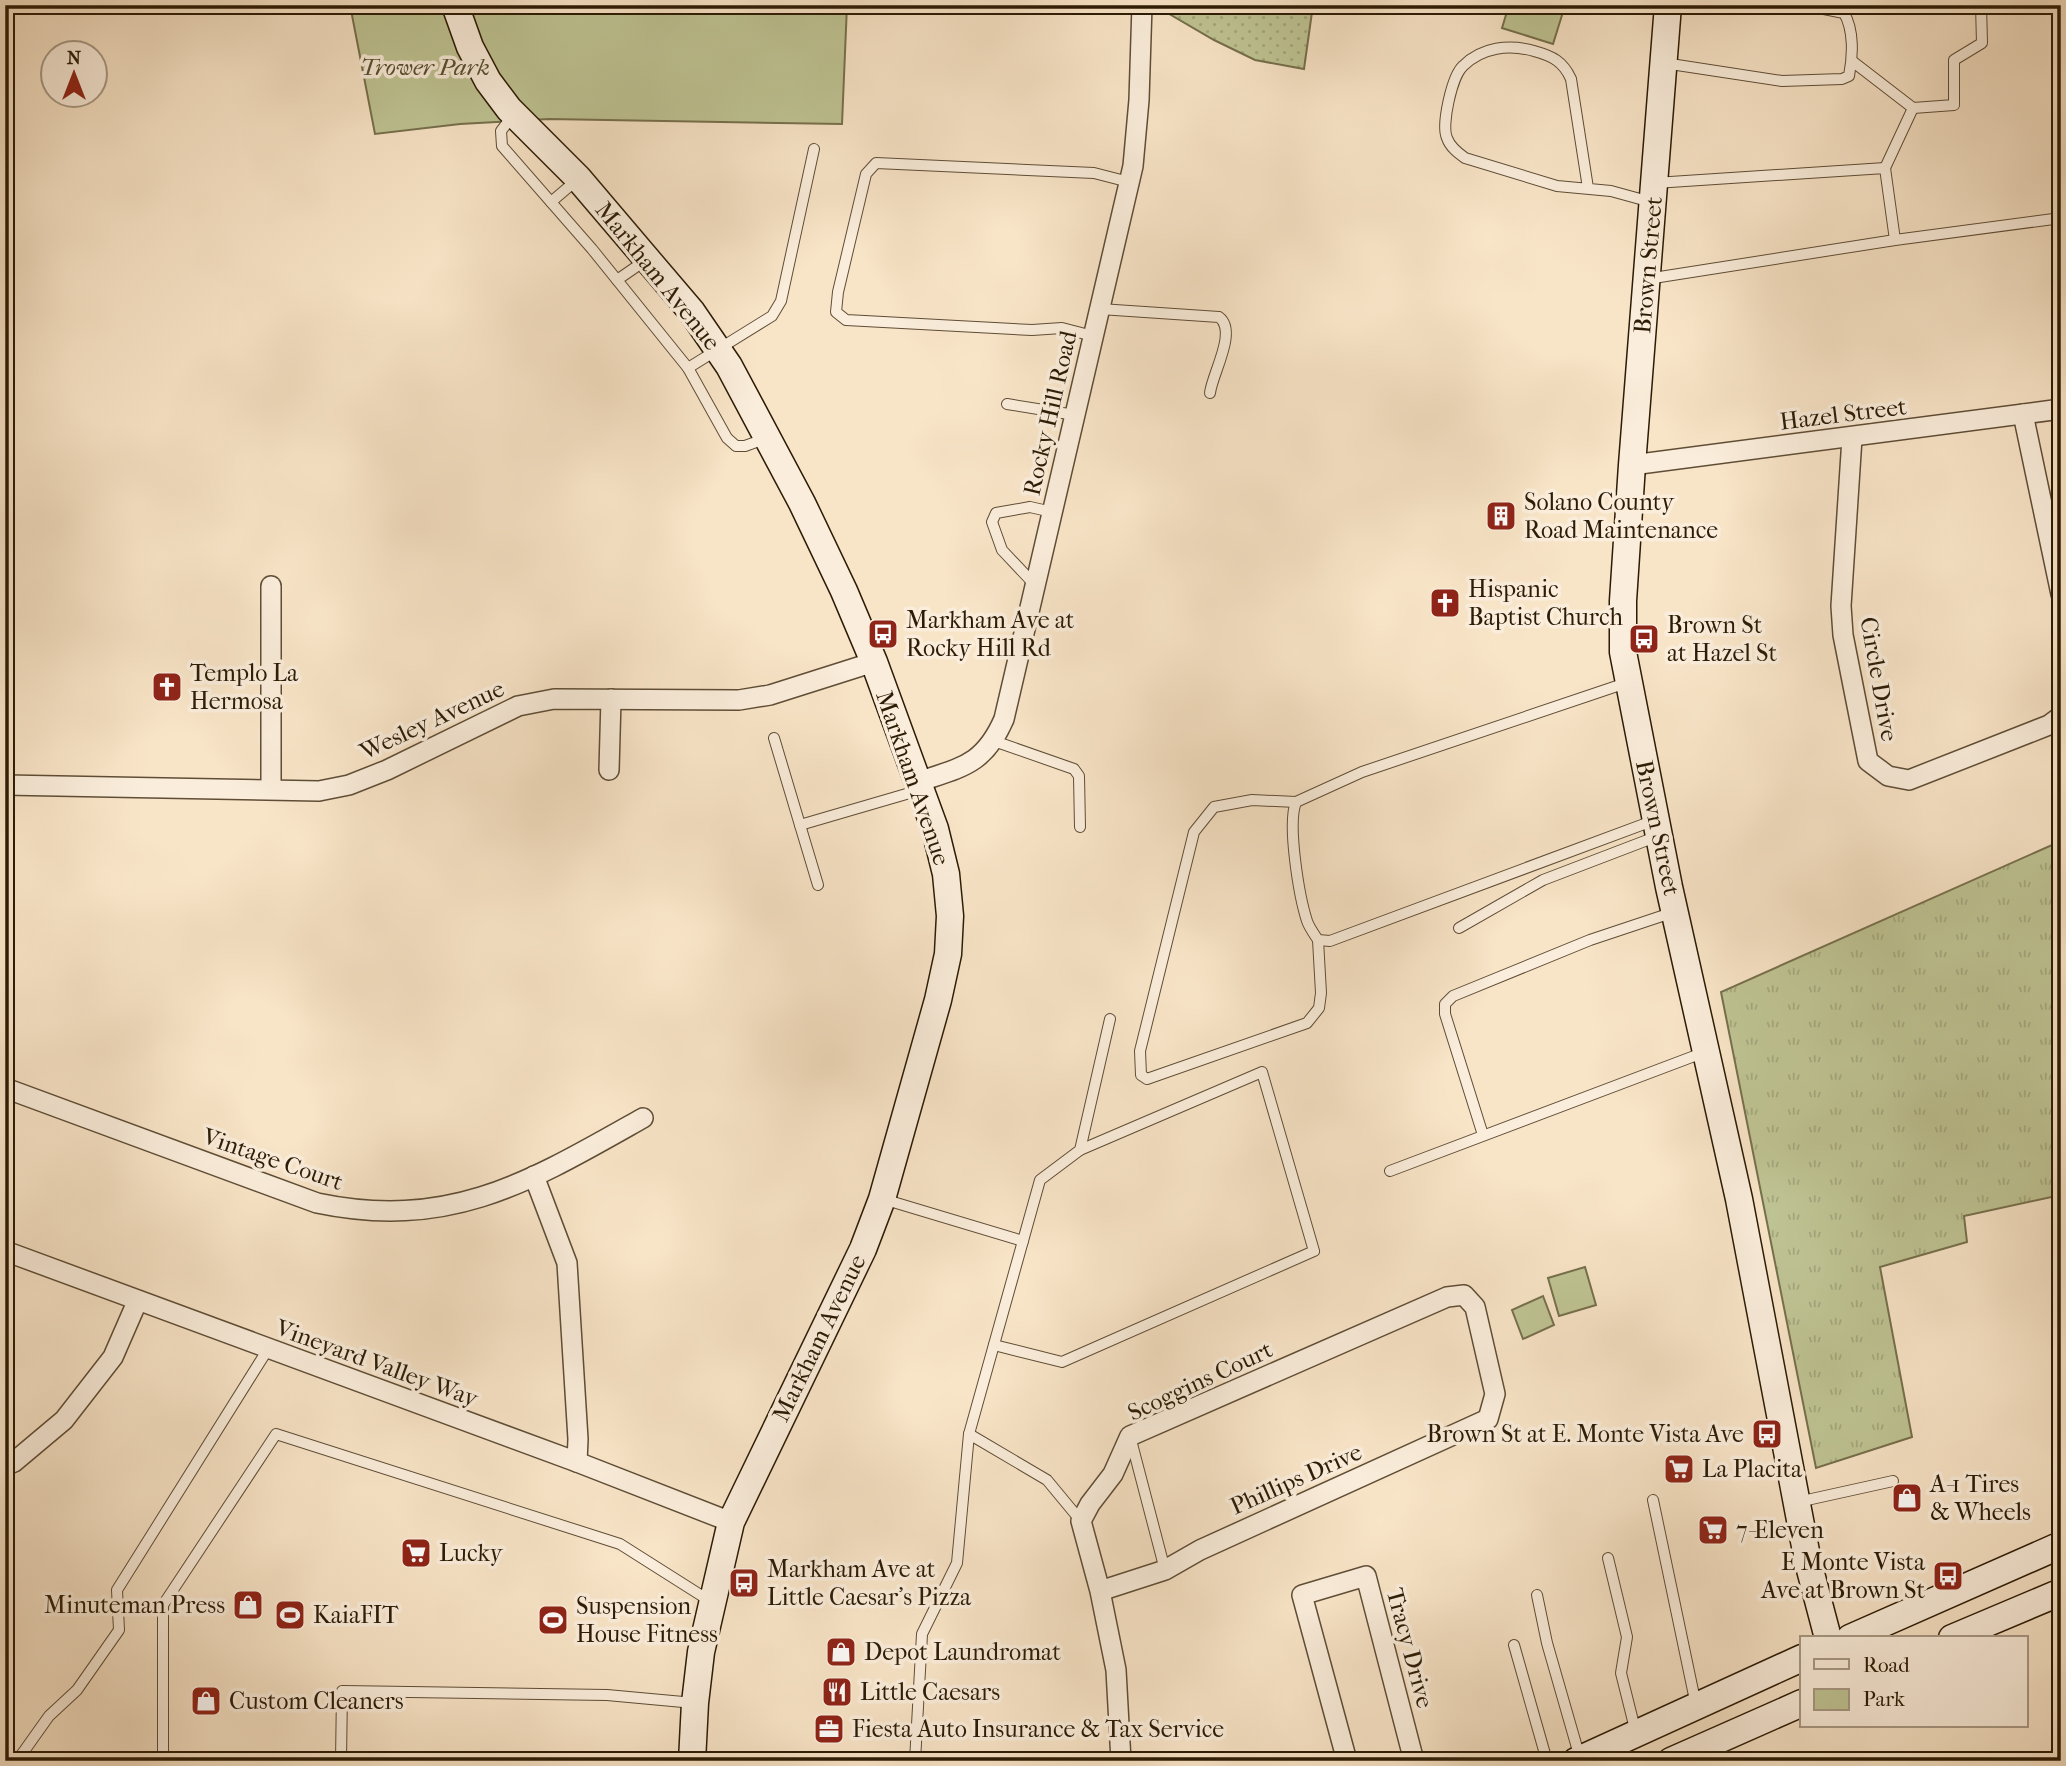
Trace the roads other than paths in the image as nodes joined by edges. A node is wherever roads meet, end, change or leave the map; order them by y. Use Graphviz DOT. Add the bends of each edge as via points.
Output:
graph roads {
  1 [pos="454,5"];
  2 [pos="1142,5"];
  3 [pos="1668,5"];
  4 [pos="1804,5"];
  5 [pos="1981,5"];
  6 [pos="1852,61"];
  7 [pos="1664,63"];
  8 [pos="1913,108"];
  9 [pos="514,114"];
  10 [pos="814,149"];
  11 [pos="1885,168"];
  12 [pos="578,178"];
  13 [pos="1129,182"];
  14 [pos="1588,188"];
  15 [pos="1654,193"];
  16 [pos="551,202"];
  17 [pos="2061,218"];
  18 [pos="1895,240"];
  19 [pos="647,259"];
  20 [pos="1647,279"];
  21 [pos="618,281"];
  22 [pos="1100,309"];
  23 [pos="1093,336"];
  24 [pos="718,350"];
  25 [pos="688,368"];
  26 [pos="1210,393"];
  27 [pos="1007,404"];
  28 [pos="2061,408"];
  29 [pos="2023,414"];
  30 [pos="1075,415"];
  31 [pos="767,438"];
  32 [pos="1852,438"];
  33 [pos="1632,466"];
  34 [pos="1052,512"];
  35 [pos="271,586"];
  36 [pos="1035,586"];
  37 [pos="2061,594"];
  38 [pos="874,662"];
  39 [pos="1629,682"];
  40 [pos="611,699"];
  41 [pos="2061,716"];
  42 [pos="774,738"];
  43 [pos="994,741"];
  44 [pos="609,771"];
  45 [pos="5,785"];
  46 [pos="919,786"];
  47 [pos="271,789"];
  48 [pos="1296,802"];
  49 [pos="800,825"];
  50 [pos="1080,827"];
  51 [pos="1657,827"];
  52 [pos="818,886"];
  53 [pos="1675,912"];
  54 [pos="1458,928"];
  55 [pos="1318,940"];
  56 [pos="1110,1018"];
  57 [pos="1706,1052"];
  58 [pos="5,1088"];
  59 [pos="643,1118"];
  60 [pos="1483,1135"];
  61 [pos="1080,1150"];
  62 [pos="1390,1171"];
  63 [pos="534,1176"];
  64 [pos="882,1199"];
  65 [pos="1023,1241"];
  66 [pos="5,1251"];
  67 [pos="137,1301"];
  68 [pos="994,1346"];
  69 [pos="268,1349"];
  70 [pos="1495,1394"];
  71 [pos="970,1434"];
  72 [pos="1130,1436"];
  73 [pos="577,1462"];
  74 [pos="5,1466"];
  75 [pos="1893,1481"];
  76 [pos="1653,1500"];
  77 [pos="1796,1502"];
  78 [pos="1081,1521"];
  79 [pos="731,1522"];
  80 [pos="2061,1545"];
  81 [pos="1608,1558"];
  82 [pos="1165,1570"];
  83 [pos="1100,1591"];
  84 [pos="2061,1592"];
  85 [pos="1537,1595"];
  86 [pos="712,1602"];
  87 [pos="1827,1636"];
  88 [pos="1855,1636"];
  89 [pos="1957,1636"];
  90 [pos="1514,1645"];
  91 [pos="1800,1659"];
  92 [pos="695,1703"];
  93 [pos="1800,1704"];
  94 [pos="1696,1706"];
  95 [pos="1636,1734"];
  96 [pos="1578,1760"];
  97 [pos="17,1761"];
  98 [pos="163,1761"];
  99 [pos="341,1761"];
  100 [pos="692,1761"];
  101 [pos="915,1761"];
  102 [pos="1121,1761"];
  103 [pos="1347,1761"];
  104 [pos="1414,1761"];
  105 [pos="1548,1761"];
  106 [pos="1671,1761"];
  1 -- 9 [label="street, Markham Avenue" via="488,81"];
  2 -- 13 [label="street, Rocky Hill Road" via="1139,100"];
  3 -- 7 [label="street, Brown Street"];
  4 -- 6 [label="lane" via="1844,13"];
  5 -- 8 [label="lane" via="1982,43 1954,61 1954,105"];
  6 -- 7 [label="lane" via="1849,76 1842,79 1782,81"];
  6 -- 8 [label="lane"];
  7 -- 15 [label="street, Brown Street"];
  8 -- 11 [label="lane"];
  9 -- 12 [label="street, Markham Avenue"];
  9 -- 16 [label="lane" via="501,131 502,146"];
  10 -- 24 [label="lane" via="781,300 772,316"];
  11 -- 15 [label="lane"];
  11 -- 18 [label="lane"];
  12 -- 16 [label="lane"];
  12 -- 19 [label="street, Markham Avenue"];
  13 -- 22 [label="street, Rocky Hill Road"];
  13 -- 23 [label="lane" via="1094,173 876,163 866,174 838,292 836,312 846,320 1062,328"];
  14 -- 14 [label="lane" via="1571,79 1565,67 1552,57 1508,46 1473,57 1460,68 1444,128 1455,150 1465,158 1557,186"];
  14 -- 15 [label="lane"];
  15 -- 20 [label="street, Brown Street"];
  16 -- 21 [label="lane"];
  17 -- 18 [label="lane"];
  18 -- 20 [label="lane"];
  19 -- 21 [label="lane"];
  19 -- 24 [label="street, Markham Avenue"];
  20 -- 33 [label="street, Brown Street"];
  21 -- 25 [label="lane"];
  22 -- 23 [label="street, Rocky Hill Road"];
  22 -- 26 [label="lane" via="1219,317 1226,328"];
  23 -- 30 [label="street, Rocky Hill Road"];
  24 -- 25 [label="lane"];
  24 -- 31 [label="street, Markham Avenue"];
  25 -- 31 [label="lane" via="736,446"];
  27 -- 30 [label="lane"];
  28 -- 29 [label="street, Hazel Street"];
  29 -- 32 [label="street, Hazel Street"];
  29 -- 37 [label="street"];
  30 -- 34 [label="street, Rocky Hill Road"];
  31 -- 38 [label="street, Markham Avenue" via="844,591"];
  32 -- 33 [label="street, Hazel Street"];
  32 -- 41 [label="street, Circle Drive" via="1841,606 1868,761 1888,776 1909,780 2049,725"];
  33 -- 39 [label="street, Brown Street" via="1623,601 1623,652"];
  34 -- 36 [label="street, Rocky Hill Road"];
  34 -- 36 [label="lane" via="1030,507 996,513 992,522 1002,550"];
  35 -- 47 [label="street"];
  36 -- 43 [label="street, Rocky Hill Road" via="1004,719"];
  38 -- 40 [label="street, Wesley Avenue" via="790,690 738,700"];
  38 -- 46 [label="street, Markham Avenue"];
  39 -- 48 [label="lane" via="1362,772"];
  39 -- 51 [label="street, Brown Street"];
  40 -- 44 [label="street"];
  40 -- 47 [label="street, Wesley Avenue" via="554,699 518,706 349,785"];
  42 -- 49 [label="lane"];
  43 -- 46 [label="street, Rocky Hill Road" via="978,758"];
  43 -- 50 [label="lane" via="1074,769 1079,776"];
  45 -- 47 [label="street, Wesley Avenue"];
  46 -- 49 [label="lane"];
  46 -- 64 [label="street, Markham Avenue" via="946,874 948,954"];
  48 -- 55 [label="lane" via="1292,811 1296,864 1307,922"];
  48 -- 55 [label="lane" via="1252,800 1214,807 1194,832 1140,1051 1141,1075 1147,1079 1307,1023 1319,1008 1321,993"];
  49 -- 52 [label="lane"];
  51 -- 53 [label="street, Brown Street"];
  51 -- 54 [label="lane" via="1543,880"];
  51 -- 55 [label="lane" via="1330,940"];
  53 -- 57 [label="street, Brown Street"];
  53 -- 60 [label="lane" via="1590,940 1452,996 1445,1014"];
  56 -- 61 [label="lane"];
  57 -- 60 [label="lane"];
  57 -- 77 [label="street, Brown Street" via="1739,1199"];
  58 -- 63 [label="street, Vintage Court" via="286,1193 349,1210 440,1209 489,1196"];
  59 -- 63 [label="street, Vintage Court"];
  60 -- 62 [label="lane"];
  61 -- 65 [label="lane" via="1040,1180"];
  61 -- 68 [label="lane" via="1262,1072 1314,1251 1062,1362"];
  63 -- 73 [label="street" via="567,1263"];
  64 -- 65 [label="lane"];
  64 -- 79 [label="street, Markham Avenue" via="863,1249"];
  65 -- 68 [label="lane"];
  66 -- 67 [label="street, Vineyard Valley Way"];
  67 -- 69 [label="street, Vineyard Valley Way"];
  67 -- 74 [label="street" via="113,1357 65,1420"];
  68 -- 71 [label="lane"];
  69 -- 73 [label="street, Vineyard Valley Way"];
  69 -- 97 [label="lane" via="117,1590 119,1630 77,1690 49,1716"];
  70 -- 72 [label="street, Scoggins Court" via="1475,1307 1464,1295 1447,1297"];
  70 -- 82 [label="street, Phillips Drive" via="1488,1419"];
  71 -- 78 [label="lane" via="1047,1480"];
  71 -- 101 [label="lane" via="957,1563 922,1634"];
  72 -- 78 [label="street, Scoggins Court" via="1113,1474"];
  72 -- 82 [label="lane"];
  73 -- 79 [label="street, Vineyard Valley Way"];
  75 -- 77 [label="lane"];
  76 -- 94 [label="lane"];
  77 -- 87 [label="street, Brown Street"];
  78 -- 83 [label="street"];
  79 -- 86 [label="street, Markham Avenue"];
  80 -- 88 [label="street"];
  81 -- 95 [label="lane" via="1627,1637 1621,1673"];
  82 -- 83 [label="street, Phillips Drive"];
  83 -- 102 [label="street" via="1116,1670"];
  84 -- 89 [label="street"];
  85 -- 96 [label="lane"];
  86 -- 92 [label="street, Markham Avenue"];
  86 -- 98 [label="lane" via="620,1545 276,1434 163,1605"];
  90 -- 105 [label="lane"];
  91 -- 94 [label="street"];
  92 -- 99 [label="lane" via="607,1695 342,1691"];
  92 -- 100 [label="street, Markham Avenue"];
  93 -- 106 [label="street"];
  94 -- 95 [label="street"];
  95 -- 96 [label="street"];
  103 -- 104 [label="street, Tracy Drive" via="1302,1595 1366,1576"];
}
